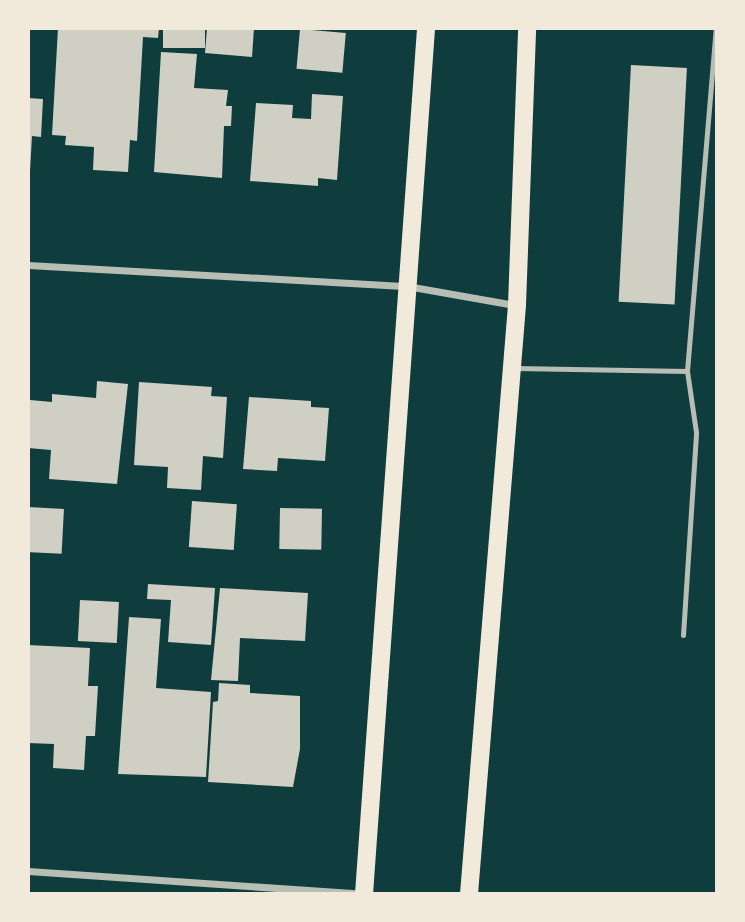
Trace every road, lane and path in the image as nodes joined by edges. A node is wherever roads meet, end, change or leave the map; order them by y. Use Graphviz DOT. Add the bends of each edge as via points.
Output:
graph roads {
  1 [pos="426,28"];
  2 [pos="527,28"];
  3 [pos="716,28"];
  4 [pos="28,265"];
  5 [pos="407,286"];
  6 [pos="517,305"];
  7 [pos="512,368"];
  8 [pos="687,371"];
  9 [pos="683,635"];
  10 [pos="28,871"];
  11 [pos="365,894"];
  12 [pos="469,894"];
  1 -- 5 [label="main road"];
  2 -- 6 [label="main road"];
  3 -- 8 [label="lane"];
  4 -- 5 [label="street"];
  5 -- 6 [label="street"];
  5 -- 11 [label="main road"];
  6 -- 7 [label="main road"];
  7 -- 8 [label="lane"];
  7 -- 12 [label="main road"];
  8 -- 9 [label="lane" via="696,432"];
  10 -- 11 [label="street"];
}
